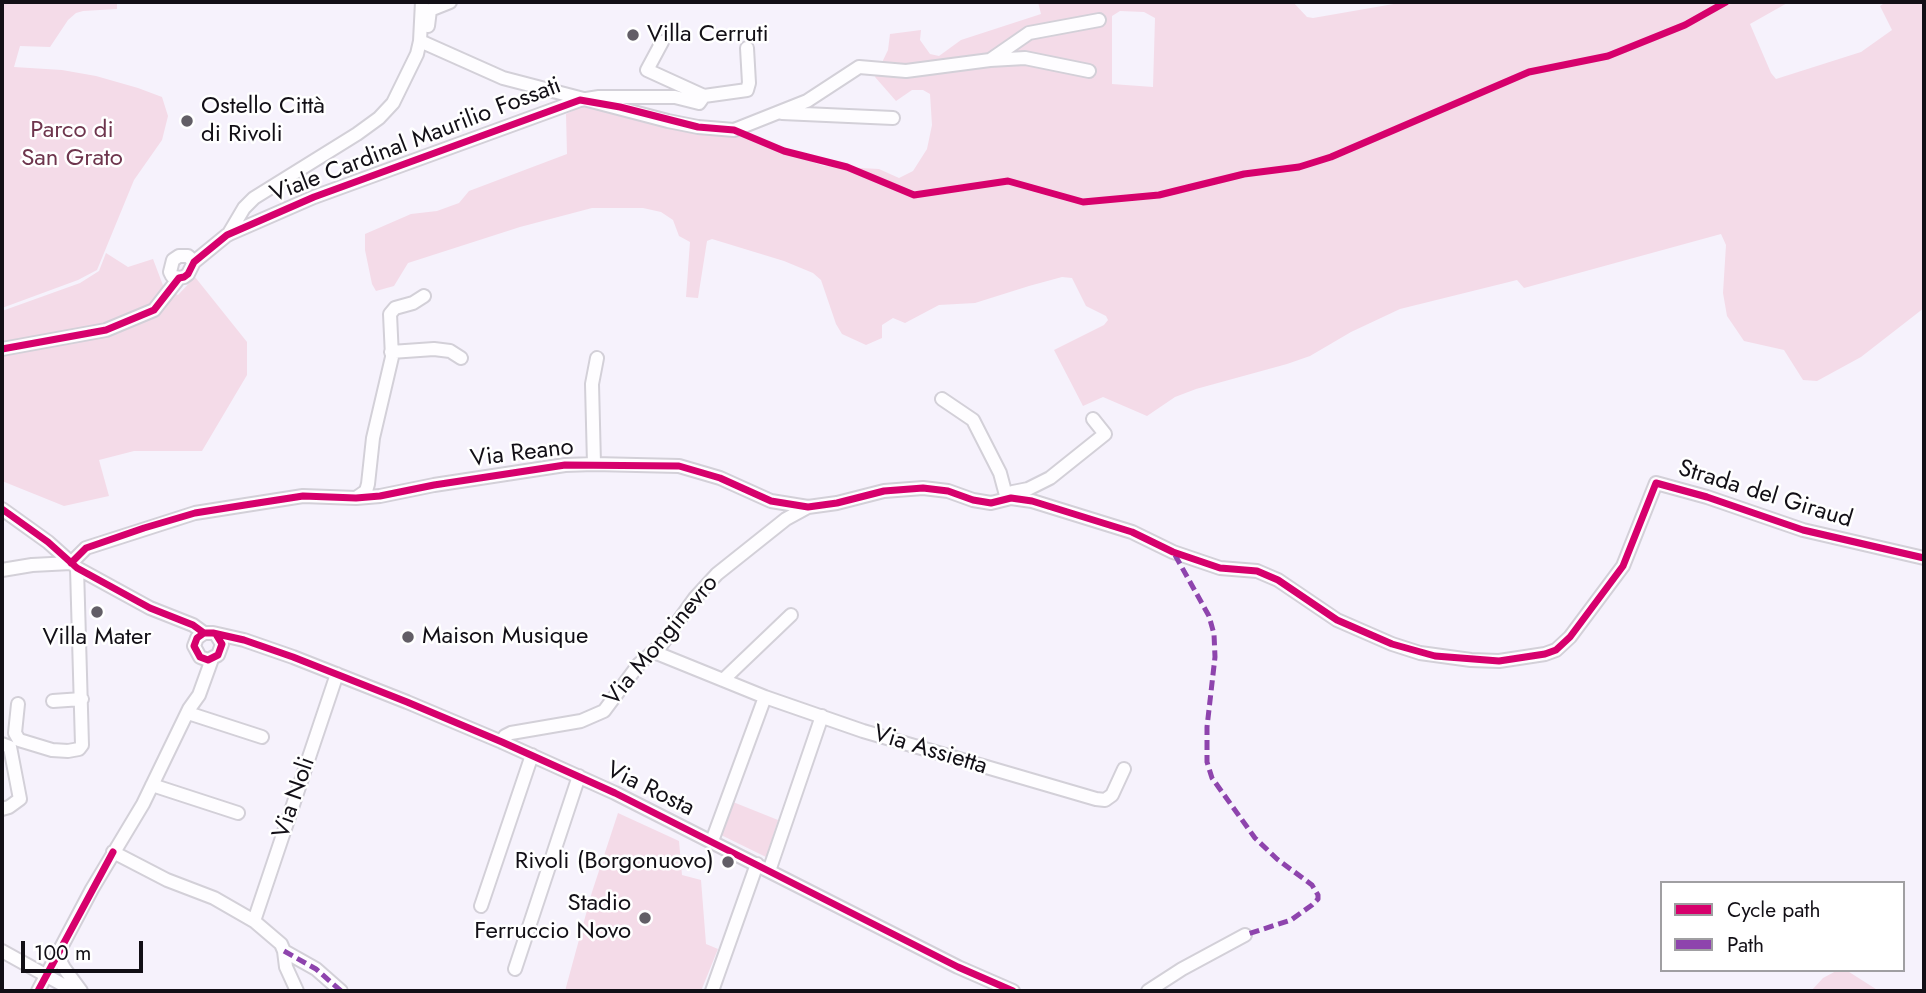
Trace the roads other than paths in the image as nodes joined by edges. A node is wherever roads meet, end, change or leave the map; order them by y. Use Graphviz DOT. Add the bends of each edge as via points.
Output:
graph roads {
  1 [pos="422,2"];
  2 [pos="450,2"];
  3 [pos="1099,20"];
  4 [pos="420,41"];
  5 [pos="662,42"];
  6 [pos="747,48"];
  7 [pos="990,60"];
  8 [pos="1089,71"];
  9 [pos="704,96"];
  10 [pos="580,100"];
  11 [pos="777,113"];
  12 [pos="893,118"];
  13 [pos="254,198"];
  14 [pos="266,218"];
  15 [pos="228,235"];
  16 [pos="194,262"];
  17 [pos="179,278"];
  18 [pos="424,296"];
  19 [pos="2,349"];
  20 [pos="391,352"];
  21 [pos="461,358"];
  22 [pos="597,358"];
  23 [pos="942,399"];
  24 [pos="1093,419"];
  25 [pos="594,464"];
  26 [pos="356,498"];
  27 [pos="1009,499"];
  28 [pos="808,507"];
  29 [pos="2,509"];
  30 [pos="1924,558"];
  31 [pos="76,561"];
  32 [pos="2,570"];
  33 [pos="791,615"];
  34 [pos="204,633"];
  35 [pos="219,642"];
  36 [pos="653,652"];
  37 [pos="197,654"];
  38 [pos="212,659"];
  39 [pos="337,674"];
  40 [pos="723,680"];
  41 [pos="765,696"];
  42 [pos="82,699"];
  43 [pos="53,701"];
  44 [pos="18,704"];
  45 [pos="189,711"];
  46 [pos="822,716"];
  47 [pos="262,737"];
  48 [pos="502,742"];
  49 [pos="6,745"];
  50 [pos="532,755"];
  51 [pos="1124,769"];
  52 [pos="579,776"];
  53 [pos="152,785"];
  54 [pos="2,809"];
  55 [pos="238,813"];
  56 [pos="712,841"];
  57 [pos="113,852"];
  58 [pos="757,864"];
  59 [pos="769,871"];
  60 [pos="481,906"];
  61 [pos="254,921"];
  62 [pos="1245,935"];
  63 [pos="2,951"];
  64 [pos="284,951"];
  65 [pos="57,955"];
  66 [pos="515,969"];
  67 [pos="46,977"];
  68 [pos="38,991"];
  69 [pos="74,991"];
  70 [pos="81,991"];
  71 [pos="297,991"];
  72 [pos="341,991"];
  73 [pos="712,991"];
  74 [pos="1013,991"];
  75 [pos="1148,991"];
  1 -- 4 [label="street"];
  2 -- 4 [label="street" via="430,10 427,33"];
  3 -- 7 [label="street" via="1029,33"];
  4 -- 10 [label="street" via="503,78"];
  4 -- 13 [label="street" via="393,103 379,118"];
  5 -- 9 [label="street" via="647,70"];
  6 -- 9 [label="street" via="747,90"];
  7 -- 8 [label="street" via="1025,58"];
  7 -- 11 [label="street" via="906,71 859,67 807,101"];
  9 -- 10 [label="street" via="699,103 675,97"];
  10 -- 11 [label="street" via="698,127 734,130"];
  10 -- 14 [label="street, Viale Cardinal Maurilio Fossati"];
  11 -- 12 [label="street"];
  13 -- 14 [label="street"];
  13 -- 15 [label="street"];
  14 -- 15 [label="street, Viale Cardinal Maurilio Fossati"];
  15 -- 16 [label="street"];
  16 -- 17 [label="street" via="188,274"];
  16 -- 17 [label="street" via="188,256 173,260 170,272"];
  17 -- 19 [label="street" via="154,310 106,330"];
  18 -- 20 [label="street" via="390,314"];
  20 -- 21 [label="street" via="434,349"];
  20 -- 26 [label="street" via="368,484"];
  22 -- 25 [label="street, Via Reano" via="592,384"];
  23 -- 27 [label="street" via="973,420"];
  24 -- 27 [label="street, Via Reano" via="1105,434 1050,478 1013,492"];
  25 -- 26 [label="street, Via Reano"];
  25 -- 28 [label="street, Via Reano" via="678,466 720,478 771,501"];
  26 -- 31 [label="street, Via Reano" via="303,496 195,513 86,548"];
  27 -- 28 [label="street, Via Reano" via="991,503 923,488"];
  27 -- 30 [label="street, Strada del Giraud" via="1032,501 1132,532 1220,568 1257,571 1336,620 1375,638 1420,653 1471,660 1545,654 1570,637 1623,566 1656,483 1803,530"];
  28 -- 36 [label="street, Via Monginevro" via="778,525 717,575"];
  29 -- 31 [label="street"];
  31 -- 32 [label="street, Via Reano"];
  31 -- 34 [label="street" via="89,575"];
  31 -- 42 [label="street"];
  33 -- 40 [label="street"];
  34 -- 35 [label="street"];
  34 -- 37 [label="street" via="195,642"];
  35 -- 38 [label="street" via="218,655"];
  35 -- 39 [label="street, Via Rosta" via="260,646"];
  36 -- 40 [label="street, Via Assietta"];
  36 -- 48 [label="street, Via Monginevro" via="597,716 511,733"];
  37 -- 38 [label="street"];
  37 -- 45 [label="street"];
  38 -- 45 [label="street"];
  39 -- 48 [label="street, Via Rosta"];
  39 -- 61 [label="street, Via Noli"];
  40 -- 41 [label="street, Via Assietta"];
  41 -- 46 [label="street, Via Assietta"];
  41 -- 56 [label="street"];
  42 -- 43 [label="street"];
  42 -- 44 [label="street" via="82,745 68,751 16,737"];
  45 -- 47 [label="street"];
  45 -- 53 [label="street"];
  46 -- 51 [label="street, Via Assietta" via="1096,799 1112,795"];
  46 -- 59 [label="street"];
  48 -- 50 [label="street, Via Rosta"];
  49 -- 54 [label="street" via="20,799"];
  50 -- 52 [label="street, Via Rosta"];
  50 -- 60 [label="street"];
  52 -- 56 [label="street, Via Rosta"];
  52 -- 66 [label="street"];
  53 -- 55 [label="street"];
  53 -- 57 [label="street"];
  56 -- 58 [label="street, Via Rosta"];
  57 -- 61 [label="street"];
  57 -- 65 [label="street"];
  58 -- 59 [label="street, Via Rosta"];
  58 -- 73 [label="street"];
  59 -- 74 [label="street, Via Rosta"];
  61 -- 64 [label="street"];
  62 -- 75 [label="street"];
  63 -- 67 [label="street"];
  64 -- 71 [label="street"];
  64 -- 72 [label="street" via="316,969"];
  65 -- 67 [label="street"];
  65 -- 70 [label="street"];
  67 -- 68 [label="street"];
  67 -- 69 [label="street"];
}
